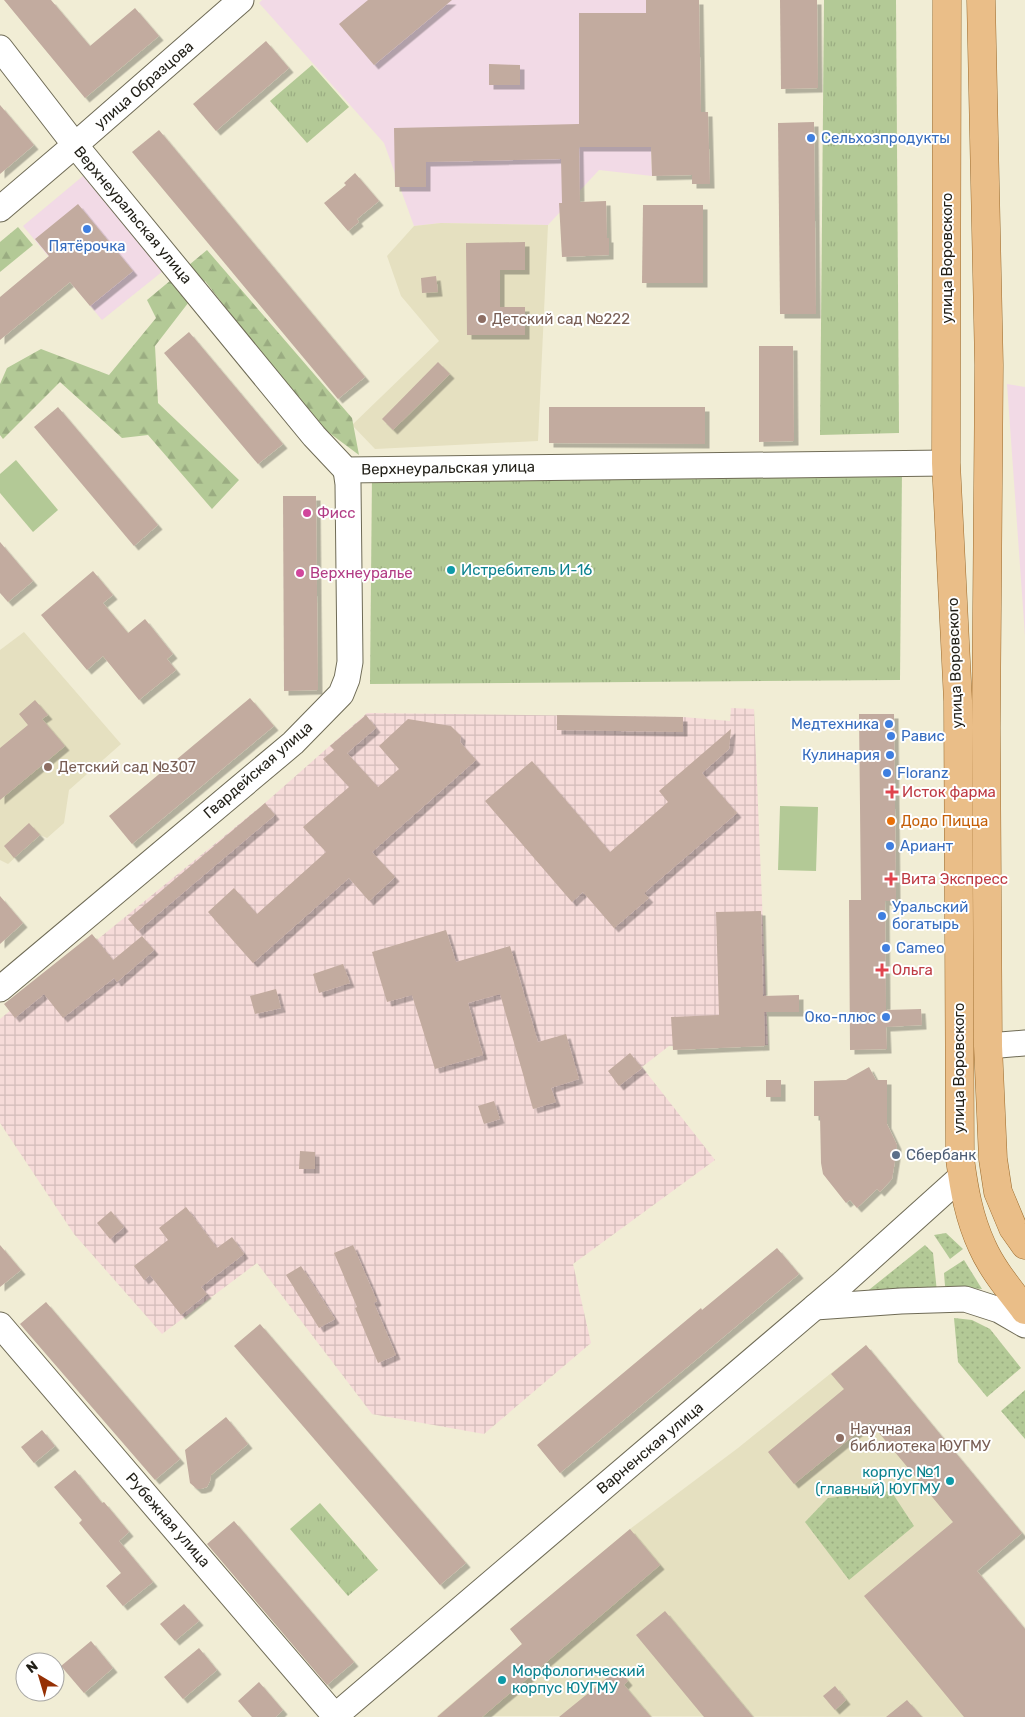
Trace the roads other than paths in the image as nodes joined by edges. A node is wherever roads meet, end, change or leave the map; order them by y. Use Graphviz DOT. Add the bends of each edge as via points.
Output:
graph roads {
  1 [pos="242,0"];
  2 [pos="947,0"];
  3 [pos="982,0"];
  4 [pos="0,48"];
  5 [pos="75,145"];
  6 [pos="0,209"];
  7 [pos="946,463"];
  8 [pos="346,470"];
  9 [pos="0,989"];
  10 [pos="1025,1043"];
  11 [pos="988,1046"];
  12 [pos="962,1176"];
  13 [pos="1025,1245"];
  14 [pos="815,1307"];
  15 [pos="1025,1310"];
  16 [pos="0,1325"];
  17 [pos="1025,1325"];
  18 [pos="335,1716"];
  1 -- 5 [label="street, улица Образцова"];
  2 -- 7 [label="main road, улица Воровского"];
  3 -- 11 [label="main road, улица Воровского" via="989,365"];
  4 -- 5 [label="street, Верхнеуральская улица"];
  5 -- 6 [label="street, улица Образцова"];
  5 -- 8 [label="street, Верхнеуральская улица" via="314,436"];
  7 -- 8 [label="street, Верхнеуральская улица"];
  7 -- 12 [label="main road, улица Воровского" via="958,701 959,1139"];
  8 -- 9 [label="street, Гвардейская улица" via="350,662 341,694 293,743"];
  10 -- 11 [label="street"];
  11 -- 13 [label="main road, улица Воровского" via="993,1159 998,1192 1013,1228"];
  12 -- 14 [label="street, Варненская улица"];
  12 -- 15 [label="main road, улица Воровского" via="968,1211 982,1247"];
  14 -- 17 [label="street" via="965,1299 999,1310"];
  14 -- 18 [label="street, Варненская улица"];
  16 -- 18 [label="street, Рубежная улица"];
}
